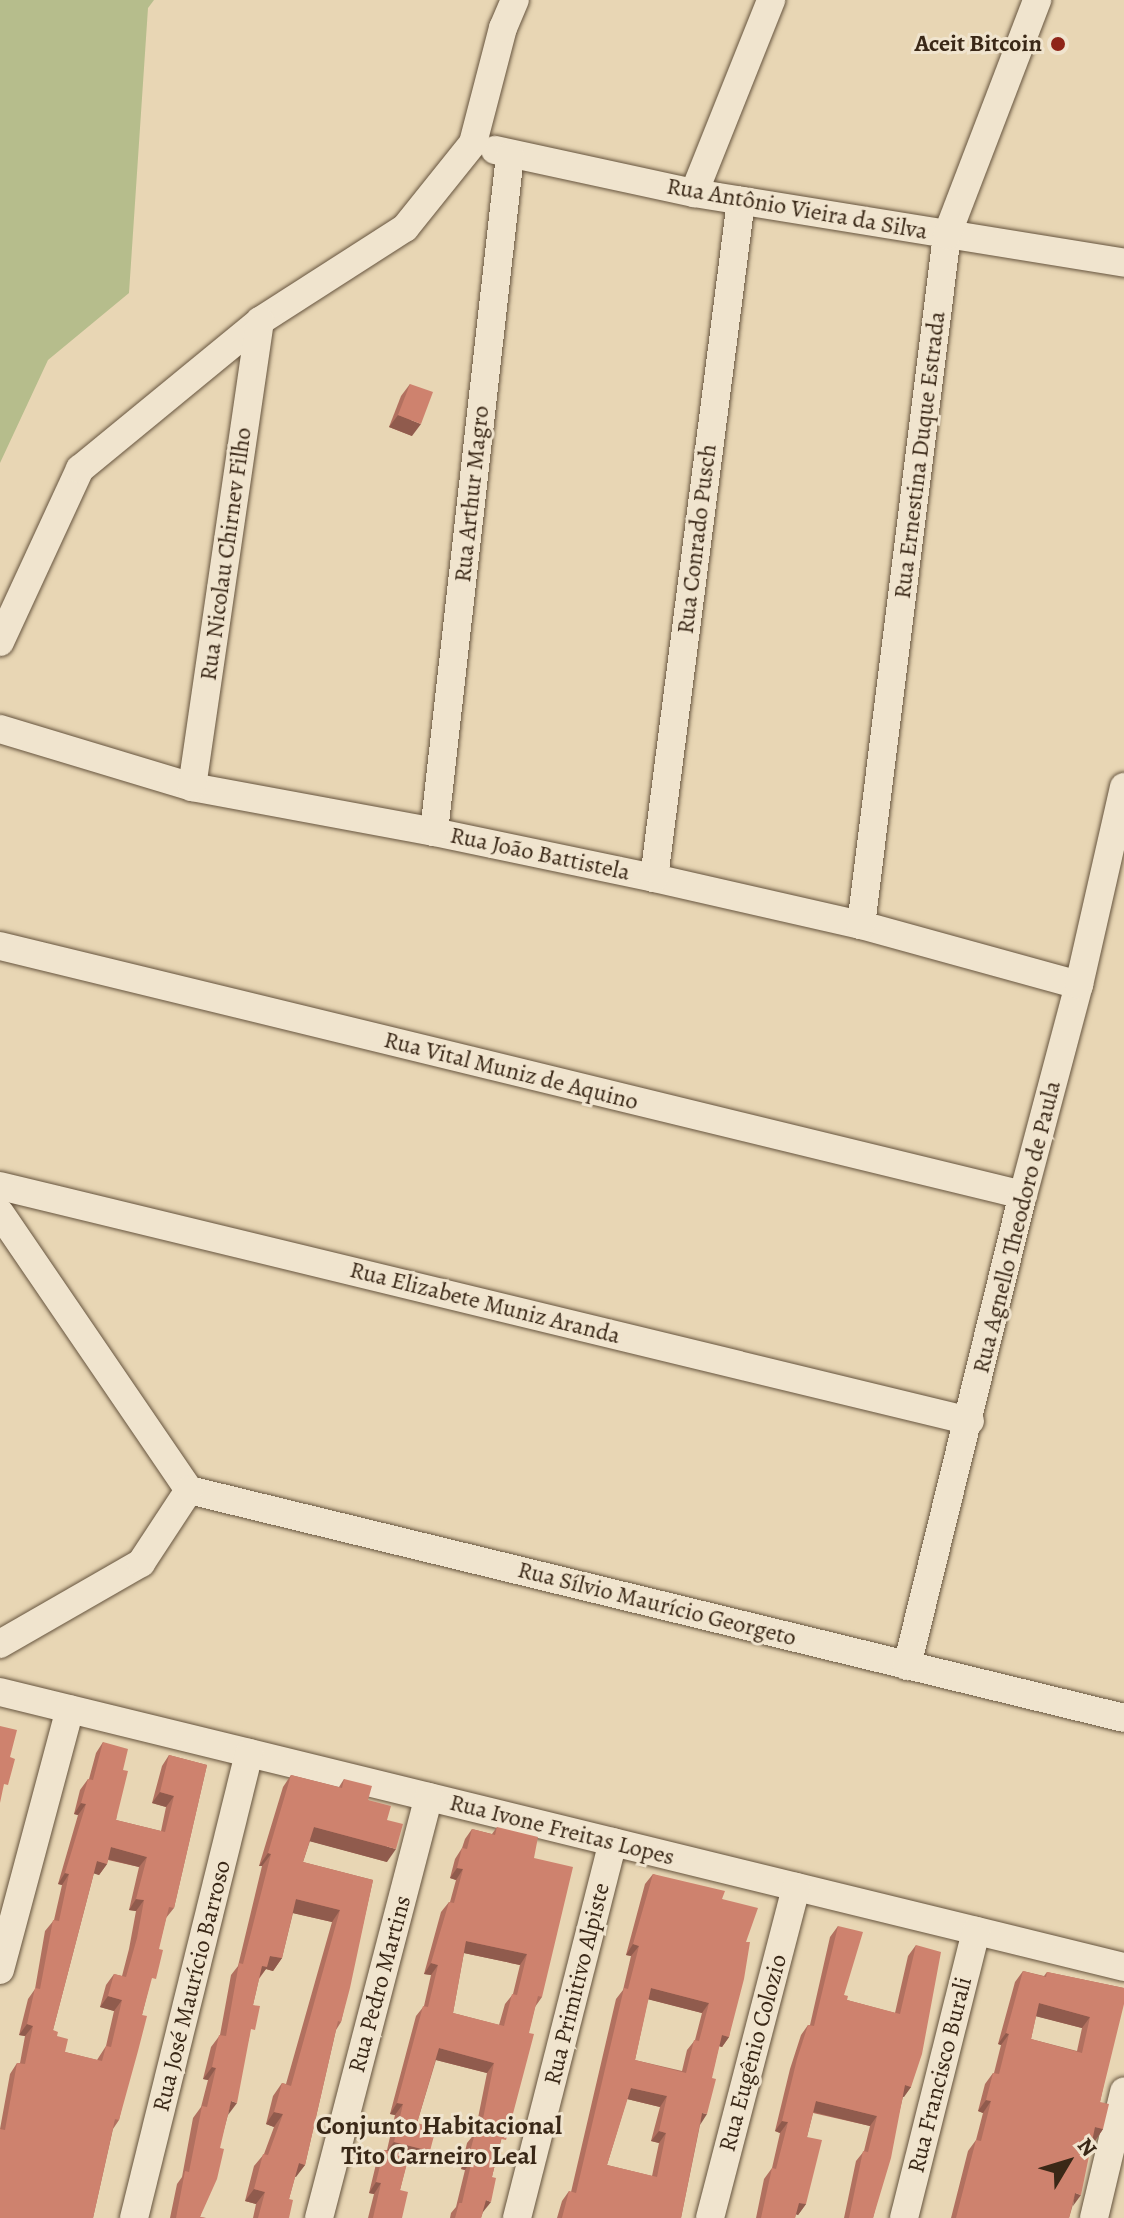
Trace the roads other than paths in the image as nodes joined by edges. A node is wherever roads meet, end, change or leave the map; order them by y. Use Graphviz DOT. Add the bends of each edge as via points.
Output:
graph roads {
  1 [pos="490,0"];
  2 [pos="515,0"];
  3 [pos="771,0"];
  4 [pos="1037,0"];
  5 [pos="503,28"];
  6 [pos="473,143"];
  7 [pos="510,155"];
  8 [pos="694,193"];
  9 [pos="741,201"];
  10 [pos="947,235"];
  11 [pos="1124,263"];
  12 [pos="260,321"];
  13 [pos="0,642"];
  14 [pos="0,729"];
  15 [pos="192,787"];
  16 [pos="1124,787"];
  17 [pos="434,832"];
  18 [pos="654,878"];
  19 [pos="861,925"];
  20 [pos="0,946"];
  21 [pos="1079,985"];
  22 [pos="0,1186"];
  23 [pos="1023,1195"];
  24 [pos="0,1213"];
  25 [pos="970,1421"];
  26 [pos="189,1490"];
  27 [pos="0,1644"];
  28 [pos="907,1666"];
  29 [pos="0,1692"];
  30 [pos="70,1709"];
  31 [pos="1124,1718"];
  32 [pos="249,1753"];
  33 [pos="429,1797"];
  34 [pos="613,1842"];
  35 [pos="796,1887"];
  36 [pos="976,1931"];
  37 [pos="1124,1967"];
  38 [pos="0,1970"];
  39 [pos="1124,2092"];
  40 [pos="134,2218"];
  41 [pos="319,2218"];
  42 [pos="517,2218"];
  43 [pos="710,2218"];
  44 [pos="904,2218"];
  45 [pos="1094,2218"];
  1 -- 5 [label="street"];
  2 -- 5 [label="street"];
  3 -- 8 [label="street"];
  4 -- 10 [label="street, Rua Ernestina Duque Estrada"];
  5 -- 6 [label="street"];
  6 -- 7 [label="street, Rua Antônio Vieira da Silva"];
  6 -- 12 [label="street" via="405,228"];
  7 -- 8 [label="street, Rua Antônio Vieira da Silva"];
  7 -- 17 [label="street, Rua Arthur Magro"];
  8 -- 9 [label="street, Rua Antônio Vieira da Silva"];
  9 -- 10 [label="street, Rua Antônio Vieira da Silva"];
  9 -- 18 [label="street, Rua Conrado Pusch"];
  10 -- 11 [label="street, Rua Antônio Vieira da Silva"];
  10 -- 19 [label="street, Rua Ernestina Duque Estrada"];
  12 -- 13 [label="street" via="80,469"];
  12 -- 15 [label="street, Rua Nicolau Chirnev Filho"];
  14 -- 15 [label="street, Rua João Battistela"];
  15 -- 17 [label="street, Rua João Battistela"];
  16 -- 21 [label="street, Rua Agnello Theodoro de Paula"];
  17 -- 18 [label="street, Rua João Battistela"];
  18 -- 19 [label="street, Rua João Battistela"];
  19 -- 21 [label="street, Rua João Battistela"];
  20 -- 23 [label="street, Rua Vital Muniz de Aquino"];
  21 -- 23 [label="street, Rua Agnello Theodoro de Paula"];
  22 -- 25 [label="street, Rua Elizabete Muniz Aranda"];
  23 -- 25 [label="street, Rua Agnello Theodoro de Paula"];
  24 -- 26 [label="street"];
  25 -- 28 [label="street, Rua Agnello Theodoro de Paula"];
  26 -- 27 [label="street" via="141,1563"];
  26 -- 28 [label="street, Rua Sílvio Maurício Georgeto"];
  28 -- 31 [label="street, Rua Sílvio Maurício Georgeto"];
  29 -- 30 [label="street, Rua Ivone Freitas Lopes"];
  30 -- 32 [label="street, Rua Ivone Freitas Lopes"];
  30 -- 38 [label="street"];
  32 -- 33 [label="street, Rua Ivone Freitas Lopes"];
  32 -- 40 [label="street, Rua José Maurício Barroso"];
  33 -- 34 [label="street, Rua Ivone Freitas Lopes"];
  33 -- 41 [label="street, Rua Pedro Martins"];
  34 -- 35 [label="street, Rua Ivone Freitas Lopes"];
  34 -- 42 [label="street, Rua Primitivo Alpiste"];
  35 -- 36 [label="street, Rua Ivone Freitas Lopes"];
  35 -- 43 [label="street, Rua Eugênio Colozio"];
  36 -- 37 [label="street, Rua Ivone Freitas Lopes"];
  36 -- 44 [label="street, Rua Francisco Burali"];
  39 -- 45 [label="street"];
}
